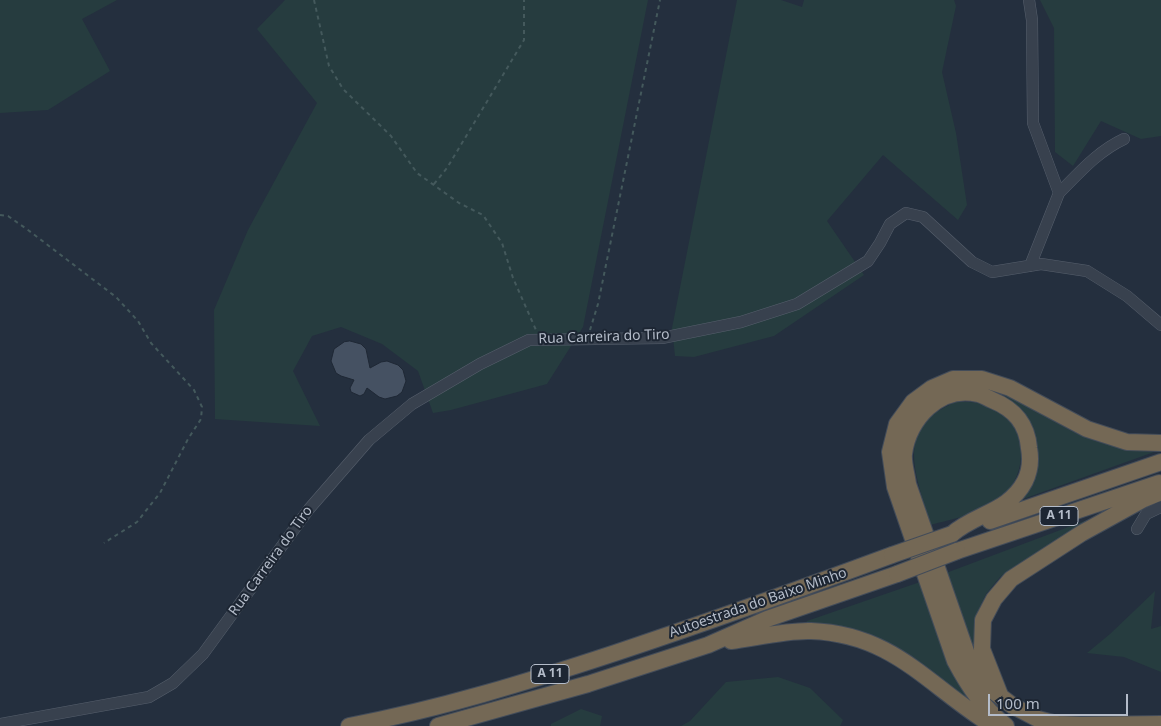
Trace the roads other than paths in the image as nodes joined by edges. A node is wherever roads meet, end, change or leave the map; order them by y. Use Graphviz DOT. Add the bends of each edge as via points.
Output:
graph roads {
  1 [pos="1029,0"];
  2 [pos="1124,139"];
  3 [pos="1059,193"];
  4 [pos="1030,266"];
  5 [pos="1161,325"];
  6 [pos="1161,443"];
  7 [pos="1161,462"];
  8 [pos="1161,482"];
  9 [pos="1161,492"];
  10 [pos="1161,507"];
  11 [pos="1137,529"];
  12 [pos="952,534"];
  13 [pos="708,645"];
  14 [pos="1000,695"];
  15 [pos="1159,721"];
  16 [pos="0,724"];
  17 [pos="349,726"];
  18 [pos="438,726"];
  19 [pos="993,726"];
  20 [pos="1006,726"];
  1 -- 3 [label="street" via="1033,123"];
  2 -- 3 [label="street" via="1112,144"];
  3 -- 4 [label="street"];
  4 -- 5 [label="street, Rua Carreira do Tiro" via="1041,264 1087,271 1126,296"];
  4 -- 16 [label="street, Rua Carreira do Tiro" via="992,272 972,262 923,217 906,213 890,224 868,261 797,304 741,322 662,338 529,340 412,404 369,440 309,509 203,654 173,683 149,697"];
  6 -- 20 [label="highway" via="1127,442 1087,429 1010,388 982,379 953,379 932,388 914,402 897,424 890,452 895,488 955,661 987,710"];
  7 -- 12 [label="highway, Autoestrada do Baixo Minho / A 11"];
  8 -- 13 [label="highway, Autoestrada do Baixo Minho / A 11, bridge" via="767,619"];
  9 -- 14 [label="highway" via="1082,533 1011,579 994,599 984,620 982,649"];
  10 -- 11 [label="street" via="1146,514"];
  12 -- 14 [label="highway" via="962,524 1012,499 1025,481 1031,460 1029,440 1020,419 1002,404 977,394 957,394 939,399 924,411 910,430 904,455 908,484 968,657 980,681"];
  12 -- 17 [label="highway, Autoestrada do Baixo Minho / A 11, bridge" via="739,612 541,677 461,700"];
  13 -- 18 [label="highway, Autoestrada do Baixo Minho / A 11" via="588,684"];
  13 -- 19 [label="highway" via="809,631 848,635 906,661"];
  14 -- 15 [label="highway" via="1026,714 1049,722 1098,725"];
}
